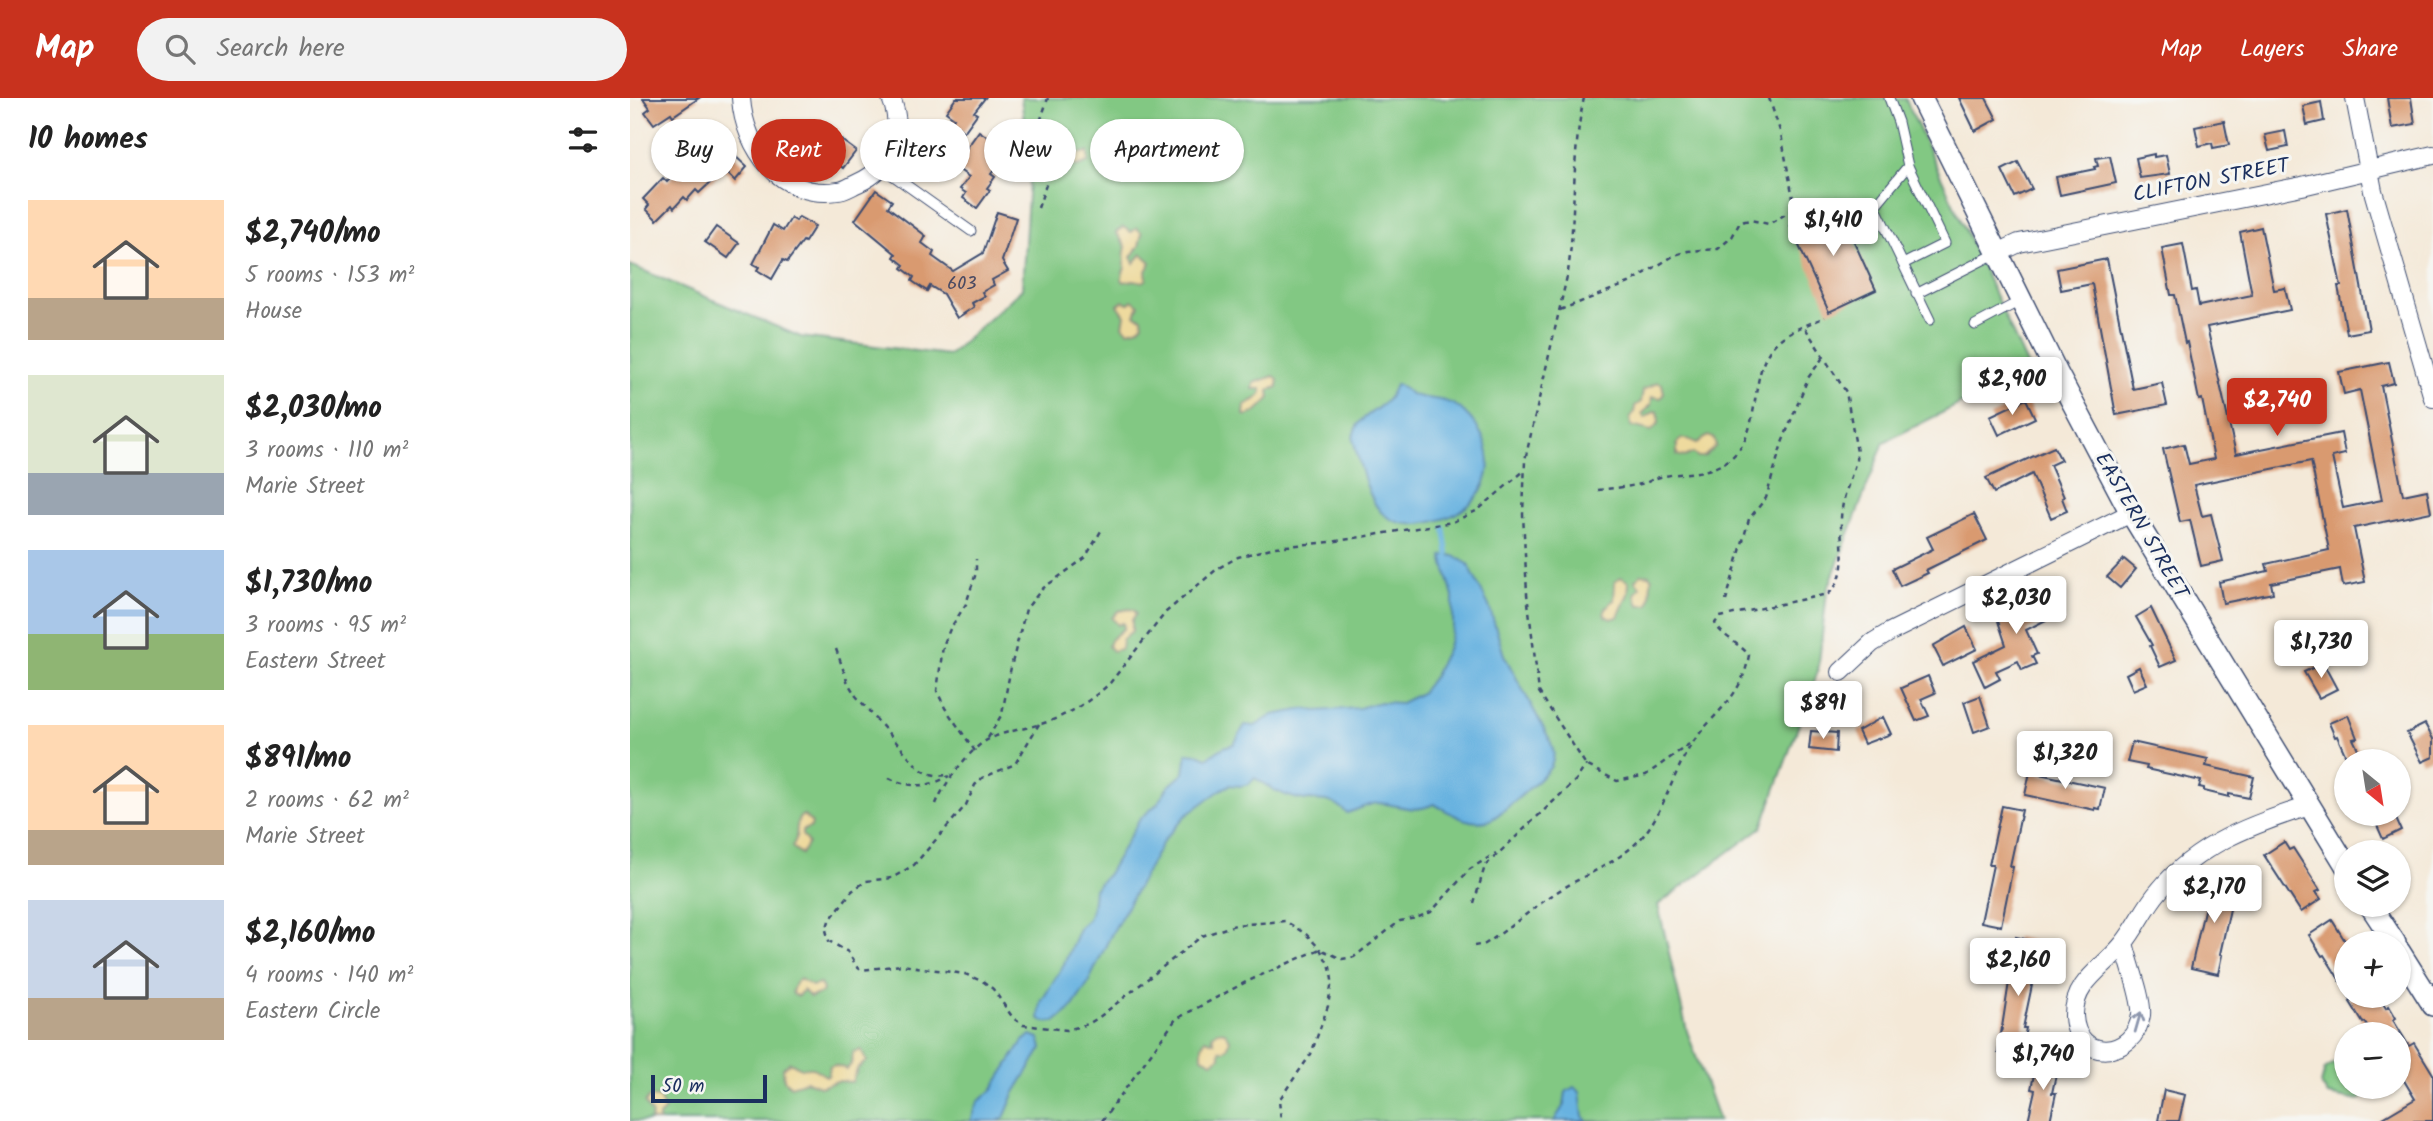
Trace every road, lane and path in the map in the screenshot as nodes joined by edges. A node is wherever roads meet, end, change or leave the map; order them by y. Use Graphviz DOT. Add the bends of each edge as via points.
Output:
graph roads {
  1 [pos="741,98"];
  2 [pos="891,98"];
  3 [pos="1048,98"];
  4 [pos="1584,98"];
  5 [pos="1769,98"];
  6 [pos="1889,98"];
  7 [pos="1921,98"];
  8 [pos="2355,98"];
  9 [pos="897,119"];
  10 [pos="2433,155"];
  11 [pos="1908,166"];
  12 [pos="2368,172"];
  13 [pos="860,182"];
  14 [pos="902,182"];
  15 [pos="1038,208"];
  16 [pos="971,231"];
  17 [pos="1998,253"];
  18 [pos="1903,264"];
  19 [pos="1916,293"];
  20 [pos="2021,300"];
  21 [pos="1560,310"];
  22 [pos="1825,317"];
  23 [pos="1930,320"];
  24 [pos="1975,325"];
  25 [pos="1804,326"];
  26 [pos="1824,356"];
  27 [pos="2433,398"];
  28 [pos="1525,470"];
  29 [pos="1598,490"];
  30 [pos="2131,513"];
  31 [pos="1101,531"];
  32 [pos="976,559"];
  33 [pos="1726,601"];
  34 [pos="836,649"];
  35 [pos="1841,672"];
  36 [pos="1039,724"];
  37 [pos="986,740"];
  38 [pos="1694,740"];
  39 [pos="975,751"];
  40 [pos="1586,765"];
  41 [pos="951,775"];
  42 [pos="889,778"];
  43 [pos="936,804"];
  44 [pos="2309,806"];
  45 [pos="2334,846"];
  46 [pos="1496,853"];
  47 [pos="1474,902"];
  48 [pos="2124,943"];
  49 [pos="1474,946"];
  50 [pos="1320,949"];
  51 [pos="2411,970"];
  52 [pos="2433,1005"];
  53 [pos="1102,1121"];
  54 [pos="1281,1121"];
  1 -- 13 [label="street" via="749,139 783,180 816,191 839,191"];
  2 -- 9 [label="street"];
  3 -- 15 [label="path" via="1039,135 1048,179"];
  4 -- 21 [label="path" via="1572,246"];
  5 -- 21 [label="path" via="1797,207 1769,224 1740,222 1718,249 1675,255 1629,283"];
  6 -- 11 [label="lane"];
  7 -- 17 [label="street, EASTERN STREET"];
  8 -- 12 [label="street"];
  10 -- 12 [label="street, CLIFTON STREET"];
  11 -- 18 [label="lane" via="1875,206"];
  11 -- 18 [label="lane" via="1945,243"];
  12 -- 17 [label="street, CLIFTON STREET" via="2019,243"];
  12 -- 27 [label="street"];
  14 -- 16 [label="lane"];
  17 -- 19 [label="lane"];
  17 -- 20 [label="street, EASTERN STREET"];
  18 -- 19 [label="lane"];
  19 -- 23 [label="lane"];
  20 -- 24 [label="lane"];
  20 -- 30 [label="street, EASTERN STREET"];
  21 -- 28 [label="path"];
  22 -- 25 [label="path"];
  25 -- 26 [label="path"];
  25 -- 29 [label="path" via="1779,339 1769,352 1752,422 1735,454 1703,472"];
  26 -- 33 [label="path" via="1808,377 1766,498 1749,519"];
  26 -- 38 [label="path" via="1846,392 1857,452 1841,510 1840,578 1828,594 1720,617 1715,623 1717,630 1749,655 1746,670 1738,690"];
  28 -- 36 [label="path" via="1478,510 1453,522 1238,556 1166,612 1099,693"];
  28 -- 40 [label="path" via="1527,594 1539,692"];
  30 -- 35 [label="street" via="1890,632"];
  30 -- 44 [label="street, EASTERN STREET"];
  31 -- 37 [label="path" via="1085,558 1042,589 1026,610 1002,714"];
  32 -- 39 [label="path" via="966,604 943,646 937,691"];
  34 -- 41 [label="path" via="856,696 918,767 926,774"];
  36 -- 37 [label="path"];
  36 -- 50 [label="path" via="1015,764 975,785 966,805 915,865 892,878 859,885 836,910 826,936 848,952 857,967 867,971 902,965 965,974 993,989 1023,1025 1067,1030 1098,1018 1211,932 1285,921"];
  37 -- 39 [label="path"];
  38 -- 40 [label="path" via="1646,775 1632,779 1617,781"];
  38 -- 49 [label="path" via="1648,830 1632,846 1555,893 1485,944"];
  39 -- 41 [label="path"];
  40 -- 46 [label="path" via="1576,780"];
  41 -- 42 [label="path" via="930,785"];
  41 -- 43 [label="path"];
  44 -- 45 [label="street, EASTERN STREET"];
  44 -- 48 [label="street" via="2247,826 2200,851 2157,892"];
  46 -- 47 [label="path" via="1485,866"];
  46 -- 50 [label="path" via="1470,870 1431,912 1400,921 1354,957 1342,959"];
  48 -- 48 [label="street, one-way" via="2084,983 2074,1003 2078,1031 2097,1050 2120,1048 2135,1033 2141,1015"];
  50 -- 53 [label="path" via="1176,1019"];
  50 -- 54 [label="path" via="1330,967 1331,992 1311,1054 1279,1100"];
  51 -- 52 [label="street"];
}
